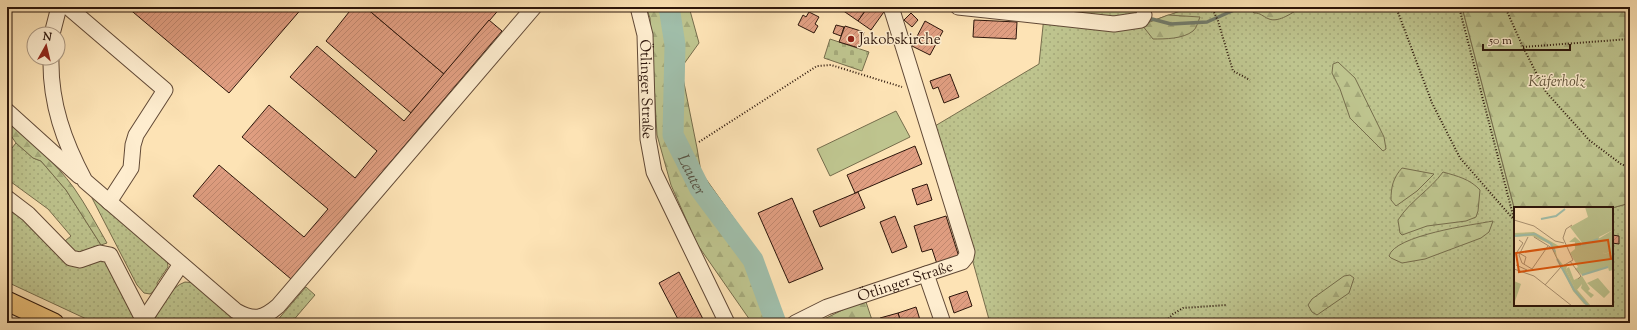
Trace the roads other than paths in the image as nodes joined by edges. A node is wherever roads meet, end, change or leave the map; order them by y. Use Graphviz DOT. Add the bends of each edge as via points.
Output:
graph roads {
  1 [pos="59,7"];
  2 [pos="68,7"];
  3 [pos="534,7"];
  4 [pos="638,7"];
  5 [pos="891,7"];
  6 [pos="958,7"];
  7 [pos="1144,14"];
  8 [pos="54,26"];
  9 [pos="51,66"];
  10 [pos="7,111"];
  11 [pos="85,181"];
  12 [pos="7,198"];
  13 [pos="109,202"];
  14 [pos="182,264"];
  15 [pos="926,274"];
  16 [pos="7,301"];
  17 [pos="143,322"];
  18 [pos="54,323"];
  19 [pos="727,323"];
  20 [pos="795,323"];
  21 [pos="943,323"];
  1 -- 8 [label="street"];
  2 -- 13 [label="street" via="165,90 136,135 131,168"];
  3 -- 14 [label="street" via="278,306 268,314 252,318 236,311"];
  4 -- 19 [label="street, Ötlinger Straße" via="645,35 648,140 654,172"];
  5 -- 15 [label="street, Ötlinger Straße" via="967,252 962,262"];
  6 -- 7 [label="street" via="1114,24 1141,20"];
  9 -- 11 [label="street" via="50,81 58,119 70,152"];
  10 -- 11 [label="street"];
  11 -- 13 [label="street"];
  12 -- 17 [label="street" via="28,214 71,258 80,260 100,253 110,255"];
  13 -- 14 [label="street"];
  14 -- 17 [label="street"];
  15 -- 20 [label="street, Ötlinger Straße" via="827,307"];
  15 -- 21 [label="street"];
  16 -- 18 [label="main road"];
}
